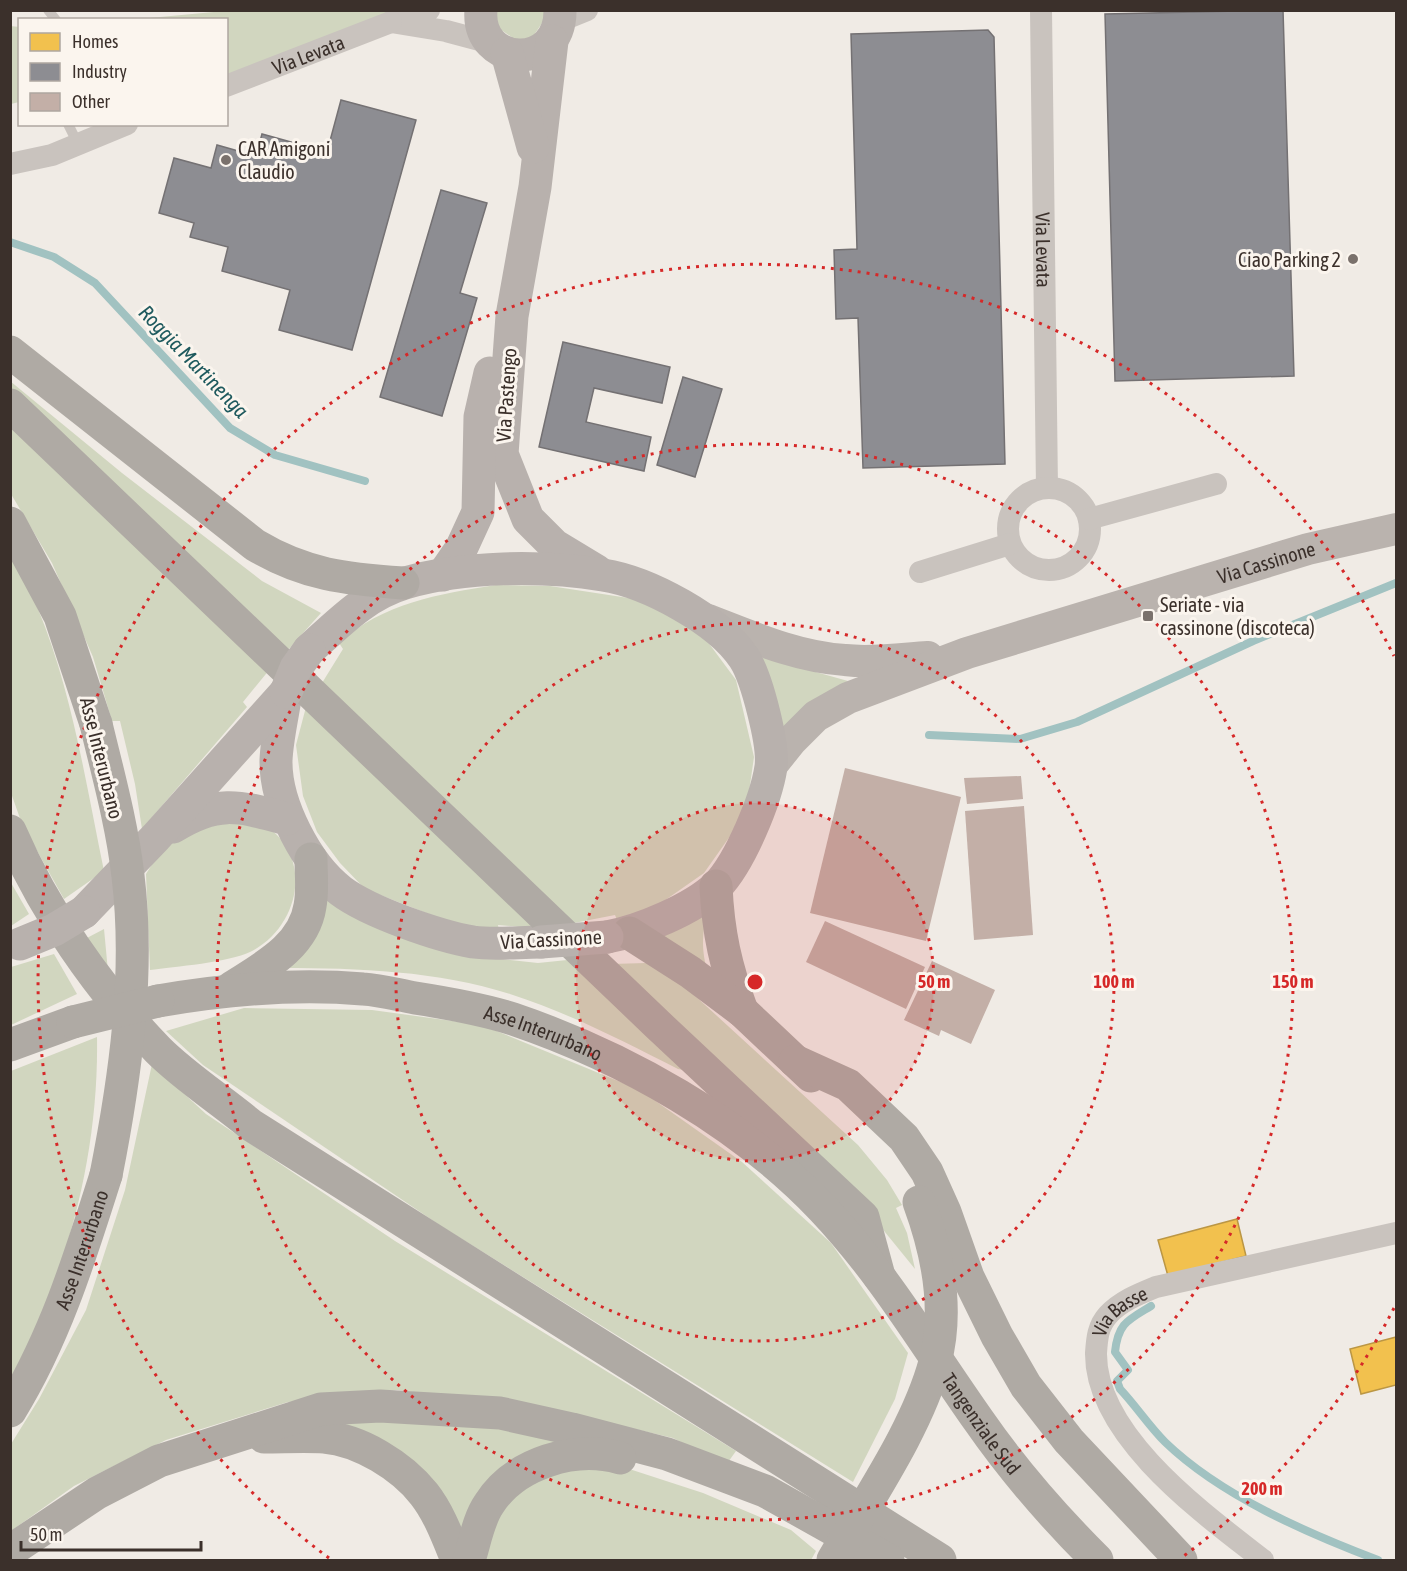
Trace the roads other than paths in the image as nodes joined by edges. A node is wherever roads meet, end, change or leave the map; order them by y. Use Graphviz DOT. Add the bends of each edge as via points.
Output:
graph roads {
  1 [pos="429,10"];
  2 [pos="481,10"];
  3 [pos="1041,10"];
  4 [pos="565,21"];
  5 [pos="391,22"];
  6 [pos="499,48"];
  7 [pos="228,85"];
  8 [pos="116,126"];
  9 [pos="73,134"];
  10 [pos="536,163"];
  11 [pos="10,164"];
  12 [pos="512,316"];
  13 [pos="10,352"];
  14 [pos="10,405"];
  15 [pos="1216,484"];
  16 [pos="1047,488"];
  17 [pos="1089,519"];
  18 [pos="10,523"];
  19 [pos="1396,529"];
  20 [pos="1011,544"];
  21 [pos="920,572"];
  22 [pos="443,575"];
  23 [pos="604,575"];
  24 [pos="403,584"];
  25 [pos="706,619"];
  26 [pos="967,653"];
  27 [pos="286,692"];
  28 [pos="771,766"];
  29 [pos="287,819"];
  30 [pos="10,831"];
  31 [pos="156,837"];
  32 [pos="311,859"];
  33 [pos="716,886"];
  34 [pos="618,935"];
  35 [pos="15,945"];
  36 [pos="231,988"];
  37 [pos="742,1011"];
  38 [pos="10,1045"];
  39 [pos="795,1061"];
  40 [pos="1396,1233"];
  41 [pos="879,1276"];
  42 [pos="10,1411"];
  43 [pos="229,1437"];
  44 [pos="822,1524"];
  45 [pos="10,1551"];
  46 [pos="457,1560"];
  47 [pos="469,1560"];
  48 [pos="833,1560"];
  49 [pos="888,1560"];
  50 [pos="940,1560"];
  51 [pos="1097,1560"];
  52 [pos="1181,1560"];
  53 [pos="1263,1560"];
  1 -- 5 [label="street, Via Levata"];
  2 -- 6 [label="main road, Via Pastengo" via="481,24"];
  3 -- 16 [label="street, Via Levata"];
  4 -- 6 [label="main road" via="545,48 526,55"];
  4 -- 10 [label="main road, Via Pastengo" via="550,72"];
  5 -- 6 [label="street" via="446,31"];
  5 -- 7 [label="street, Via Levata"];
  6 -- 10 [label="main road, Via Pastengo" via="523,106"];
  8 -- 9 [label="street"];
  9 -- 11 [label="street" via="52,154"];
  10 -- 12 [label="main road, Via Pastengo"];
  12 -- 22 [label="main road, Via Pastengo" via="491,372 480,417 478,512 461,549"];
  12 -- 23 [label="main road, Via Pastengo" via="502,454 514,489 528,519 554,545"];
  13 -- 24 [label="highway" via="255,545 278,558 337,578"];
  14 -- 41 [label="highway" via="863,1217"];
  15 -- 17 [label="street"];
  16 -- 17 [label="street" via="1074,496"];
  16 -- 20 [label="street" via="1029,494 1015,507 1009,518"];
  17 -- 20 [label="street" via="1086,546 1068,566 1041,570 1025,562"];
  18 -- 42 [label="highway, Asse Interurbano, bridge" via="60,616 96,724 128,877 131,948 130,1016 122,1097 106,1175 74,1277 49,1338"];
  19 -- 26 [label="main road, Via Cassinone" via="1308,549"];
  20 -- 21 [label="street"];
  22 -- 23 [label="main road, Via Cassinone" via="513,569"];
  22 -- 24 [label="main road, Via Cassinone"];
  23 -- 25 [label="main road, Via Cassinone" via="649,588"];
  24 -- 27 [label="main road, Via Cassinone, bridge" via="359,604 309,650"];
  25 -- 26 [label="main road, Via Cassinone" via="792,651 844,660 885,661"];
  25 -- 28 [label="main road, Via Cassinone" via="744,658 762,698"];
  26 -- 28 [label="main road, Via Cassinone" via="848,698 816,716"];
  27 -- 29 [label="main road, Via Cassinone" via="276,762"];
  27 -- 31 [label="main road, Via Cassinone"];
  28 -- 33 [label="main road, Via Cassinone" via="738,858"];
  29 -- 31 [label="main road, Via Cassinone" via="254,810 220,807 197,812"];
  29 -- 32 [label="main road, Via Cassinone"];
  30 -- 50 [label="highway" via="78,954 159,1051 251,1125"];
  31 -- 35 [label="main road, Via Cassinone, bridge" via="84,912 54,930"];
  32 -- 34 [label="main road, Via Cassinone, bridge" via="341,891 383,913 474,942 542,942"];
  32 -- 36 [label="highway" via="310,906 304,927 288,948"];
  33 -- 34 [label="main road, Via Cassinone" via="673,914"];
  33 -- 37 [label="highway" via="717,927"];
  34 -- 37 [label="highway" via="690,972"];
  36 -- 38 [label="highway, Asse Interurbano, bridge" via="72,1022"];
  36 -- 41 [label="highway, Asse Interurbano" via="365,989 512,1019 580,1047 712,1115 765,1154 823,1208"];
  37 -- 39 [label="highway"];
  39 -- 48 [label="highway, bridge" via="897,1163 919,1202 938,1269 940,1315 935,1361 918,1410"];
  39 -- 52 [label="highway" via="848,1085 904,1138 927,1172 969,1277 1026,1386 1069,1441"];
  40 -- 53 [label="street, Via Basse" via="1156,1287 1129,1299 1108,1315 1097,1334 1096,1362 1102,1394 1144,1457 1190,1503"];
  41 -- 51 [label="highway, Tangenziale Sud" via="981,1424"];
  43 -- 44 [label="highway" via="321,1409 428,1407 500,1413 572,1429 707,1468 765,1491"];
  43 -- 45 [label="highway" via="159,1461 97,1493"];
  43 -- 46 [label="highway" via="327,1437 365,1449 393,1466 423,1494"];
  44 -- 47 [label="highway" via="759,1506 654,1467 615,1457 579,1454 556,1457 529,1468 489,1503"];
  44 -- 49 [label="highway"];
}
